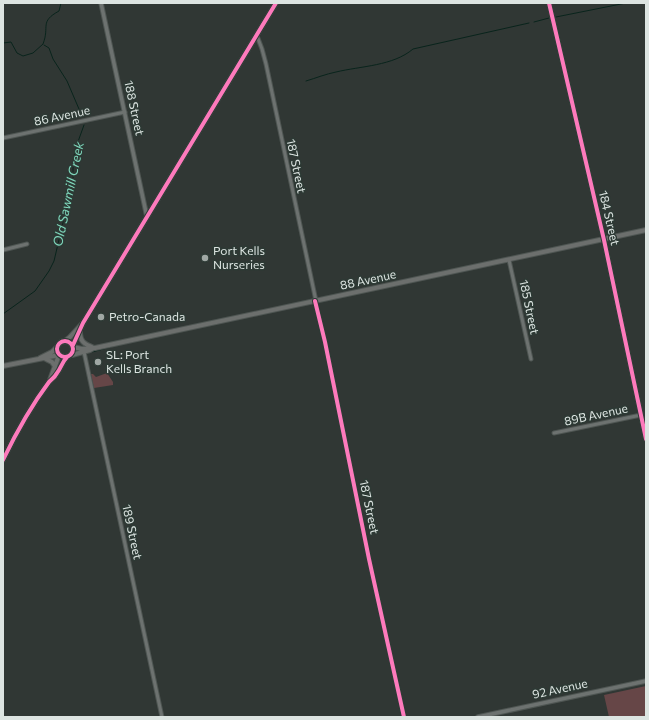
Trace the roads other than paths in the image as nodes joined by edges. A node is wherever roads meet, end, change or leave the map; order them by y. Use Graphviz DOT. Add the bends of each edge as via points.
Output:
graph roads {
  1 [pos="101,3"];
  2 [pos="276,3"];
  3 [pos="549,3"];
  4 [pos="257,36"];
  5 [pos="125,112"];
  6 [pos="3,138"];
  7 [pos="147,217"];
  8 [pos="646,230"];
  9 [pos="604,240"];
  10 [pos="27,244"];
  11 [pos="3,250"];
  12 [pos="509,260"];
  13 [pos="315,301"];
  14 [pos="83,323"];
  15 [pos="80,332"];
  16 [pos="64,341"];
  17 [pos="58,346"];
  18 [pos="73,346"];
  19 [pos="93,347"];
  20 [pos="84,352"];
  21 [pos="59,355"];
  22 [pos="72,355"];
  23 [pos="67,357"];
  24 [pos="39,358"];
  25 [pos="45,358"];
  26 [pos="531,359"];
  27 [pos="3,366"];
  28 [pos="56,368"];
  29 [pos="50,381"];
  30 [pos="641,415"];
  31 [pos="554,433"];
  32 [pos="646,439"];
  33 [pos="3,460"];
  34 [pos="646,681"];
  35 [pos="162,717"];
  36 [pos="404,717"];
  37 [pos="478,717"];
  1 -- 5 [label="street, 188 Street"];
  2 -- 4 [label="main road"];
  3 -- 9 [label="street, 184 Street"];
  4 -- 7 [label="main road"];
  4 -- 13 [label="street, 187 Street" via="264,56"];
  5 -- 6 [label="street, 86 Avenue"];
  5 -- 7 [label="street, 188 Street"];
  7 -- 14 [label="main road"];
  8 -- 9 [label="main road, 88 Avenue"];
  9 -- 12 [label="main road, 88 Avenue"];
  9 -- 30 [label="street, 184 Street"];
  10 -- 11 [label="street"];
  12 -- 13 [label="main road, 88 Avenue"];
  12 -- 26 [label="street, 185 Street"];
  13 -- 19 [label="main road, 88 Avenue"];
  13 -- 36 [label="street, 187 Street"];
  14 -- 15 [label="main road"];
  14 -- 16 [label="main road"];
  15 -- 18 [label="main road"];
  15 -- 19 [label="main road" via="81,341"];
  16 -- 17 [label="main road"];
  16 -- 18 [label="main road"];
  17 -- 21 [label="main road"];
  17 -- 24 [label="main road"];
  18 -- 19 [label="main road, 88 Avenue" via="82,349"];
  18 -- 22 [label="main road"];
  19 -- 20 [label="main road, 88 Avenue"];
  20 -- 22 [label="main road, 88 Avenue"];
  20 -- 35 [label="street, 189 Street"];
  21 -- 23 [label="main road"];
  21 -- 25 [label="main road"];
  21 -- 28 [label="main road"];
  22 -- 23 [label="main road"];
  23 -- 29 [label="main road"];
  24 -- 25 [label="main road"];
  24 -- 27 [label="main road"];
  25 -- 28 [label="main road"];
  28 -- 29 [label="main road"];
  29 -- 33 [label="main road"];
  30 -- 31 [label="street, 89B Avenue"];
  30 -- 32 [label="street, 184 Street"];
  34 -- 37 [label="street, 92 Avenue"];
}
